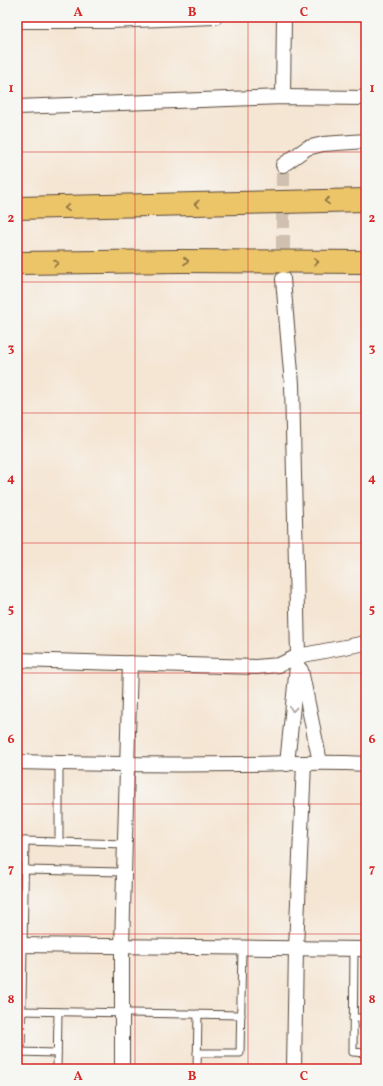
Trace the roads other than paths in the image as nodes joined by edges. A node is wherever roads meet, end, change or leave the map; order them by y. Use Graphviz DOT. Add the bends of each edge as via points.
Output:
graph roads {
  1 [pos="208,17"];
  2 [pos="284,17"];
  3 [pos="109,19"];
  4 [pos="17,22"];
  5 [pos="283,98"];
  6 [pos="366,98"];
  7 [pos="17,107"];
  8 [pos="366,141"];
  9 [pos="283,164"];
  10 [pos="366,200"];
  11 [pos="17,208"];
  12 [pos="366,262"];
  13 [pos="17,263"];
  14 [pos="283,280"];
  15 [pos="366,643"];
  16 [pos="298,656"];
  17 [pos="17,660"];
  18 [pos="130,663"];
  19 [pos="17,762"];
  20 [pos="320,762"];
  21 [pos="59,763"];
  22 [pos="304,763"];
  23 [pos="364,763"];
  24 [pos="287,764"];
  25 [pos="127,765"];
  26 [pos="17,841"];
  27 [pos="25,841"];
  28 [pos="59,842"];
  29 [pos="125,844"];
  30 [pos="24,870"];
  31 [pos="124,872"];
  32 [pos="20,945"];
  33 [pos="122,946"];
  34 [pos="242,947"];
  35 [pos="296,948"];
  36 [pos="360,949"];
  37 [pos="21,1011"];
  38 [pos="58,1012"];
  39 [pos="122,1012"];
  40 [pos="198,1014"];
  41 [pos="241,1015"];
  42 [pos="353,1018"];
  43 [pos="366,1018"];
  44 [pos="19,1052"];
  45 [pos="57,1053"];
  46 [pos="197,1053"];
  47 [pos="366,1053"];
  48 [pos="57,1069"];
  49 [pos="122,1069"];
  50 [pos="197,1069"];
  51 [pos="294,1069"];
  1 -- 3 [label="street"];
  2 -- 5 [label="street"];
  3 -- 4 [label="street"];
  5 -- 6 [label="street"];
  5 -- 7 [label="street"];
  8 -- 9 [label="street" via="307,148"];
  10 -- 11 [label="highway, one-way"];
  13 -- 12 [label="highway, one-way"];
  14 -- 16 [label="street" via="292,384"];
  15 -- 16 [label="street"];
  16 -- 18 [label="street" via="279,665 256,667"];
  16 -- 20 [label="street"];
  16 -- 24 [label="street, one-way"];
  17 -- 18 [label="street"];
  18 -- 25 [label="street"];
  19 -- 21 [label="street"];
  20 -- 22 [label="street"];
  20 -- 23 [label="street"];
  21 -- 25 [label="street"];
  21 -- 28 [label="lane"];
  22 -- 24 [label="street"];
  22 -- 35 [label="street"];
  24 -- 25 [label="street"];
  25 -- 29 [label="street"];
  26 -- 27 [label="lane"];
  27 -- 28 [label="lane"];
  27 -- 30 [label="lane"];
  28 -- 29 [label="lane"];
  29 -- 31 [label="street"];
  30 -- 31 [label="lane"];
  30 -- 32 [label="lane"];
  31 -- 33 [label="street"];
  32 -- 33 [label="street"];
  32 -- 37 [label="lane"];
  33 -- 34 [label="street"];
  33 -- 39 [label="street"];
  34 -- 35 [label="street"];
  34 -- 41 [label="lane"];
  35 -- 36 [label="street"];
  35 -- 51 [label="street"];
  36 -- 42 [label="lane"];
  37 -- 38 [label="lane"];
  37 -- 44 [label="lane"];
  38 -- 39 [label="lane"];
  38 -- 45 [label="lane"];
  39 -- 40 [label="lane"];
  39 -- 49 [label="street"];
  40 -- 41 [label="lane"];
  40 -- 46 [label="lane"];
  41 -- 46 [label="lane" via="240,1053"];
  42 -- 43 [label="lane"];
  42 -- 47 [label="lane" via="353,1052"];
  44 -- 45 [label="lane"];
  45 -- 48 [label="lane"];
  46 -- 50 [label="lane"];
}
